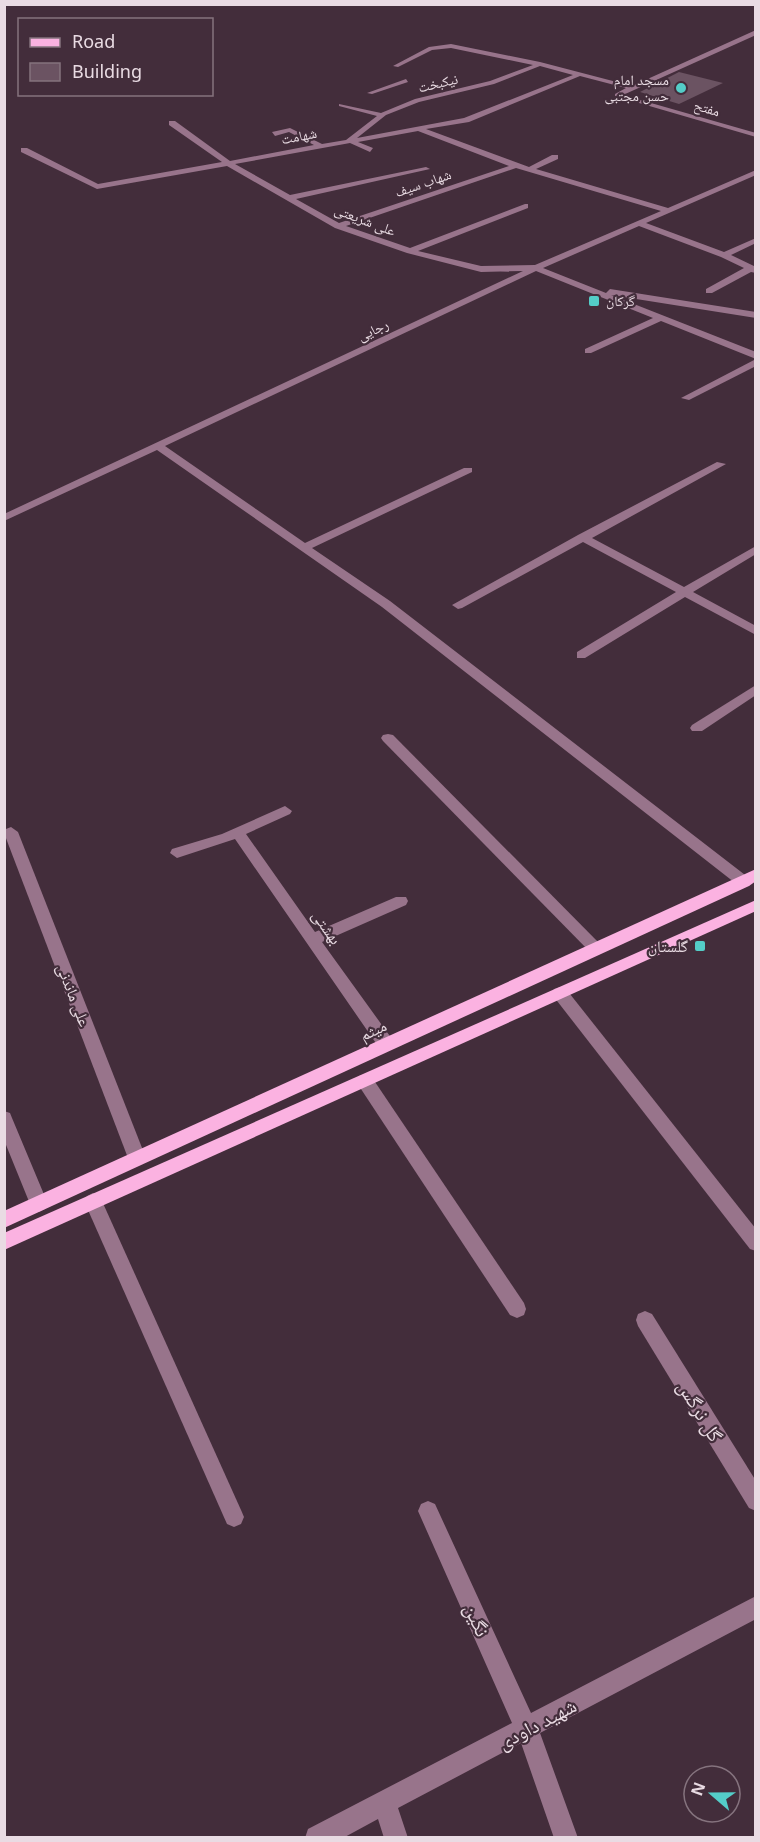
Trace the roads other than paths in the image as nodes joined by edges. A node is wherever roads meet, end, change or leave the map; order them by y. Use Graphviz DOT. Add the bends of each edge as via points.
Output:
graph roads {
  1 [pos="756,32"];
  2 [pos="540,64"];
  3 [pos="396,66"];
  4 [pos="580,74"];
  5 [pos="406,81"];
  6 [pos="633,88"];
  7 [pos="383,89"];
  8 [pos="395,92"];
  9 [pos="370,93"];
  10 [pos="406,96"];
  11 [pos="417,100"];
  12 [pos="340,105"];
  13 [pos="381,115"];
  14 [pos="172,123"];
  15 [pos="306,126"];
  16 [pos="418,128"];
  17 [pos="290,130"];
  18 [pos="274,135"];
  19 [pos="756,135"];
  20 [pos="349,140"];
  21 [pos="320,146"];
  22 [pos="24,150"];
  23 [pos="370,150"];
  24 [pos="555,157"];
  25 [pos="228,163"];
  26 [pos="516,166"];
  27 [pos="426,169"];
  28 [pos="529,170"];
  29 [pos="756,172"];
  30 [pos="289,198"];
  31 [pos="525,206"];
  32 [pos="667,210"];
  33 [pos="638,223"];
  34 [pos="338,226"];
  35 [pos="756,240"];
  36 [pos="410,251"];
  37 [pos="724,255"];
  38 [pos="536,268"];
  39 [pos="752,270"];
  40 [pos="588,289"];
  41 [pos="709,291"];
  42 [pos="691,304"];
  43 [pos="645,313"];
  44 [pos="756,315"];
  45 [pos="660,319"];
  46 [pos="588,351"];
  47 [pos="756,356"];
  48 [pos="756,362"];
  49 [pos="686,398"];
  50 [pos="158,446"];
  51 [pos="721,464"];
  52 [pos="468,470"];
  53 [pos="4,518"];
  54 [pos="582,537"];
  55 [pos="304,548"];
  56 [pos="756,549"];
  57 [pos="682,591"];
  58 [pos="458,605"];
  59 [pos="756,631"];
  60 [pos="581,655"];
  61 [pos="756,689"];
  62 [pos="697,728"];
  63 [pos="388,738"];
  64 [pos="285,811"];
  65 [pos="11,832"];
  66 [pos="237,832"];
  67 [pos="177,853"];
  68 [pos="750,878"];
  69 [pos="401,901"];
  70 [pos="756,905"];
  71 [pos="314,939"];
  72 [pos="596,950"];
  73 [pos="560,993"];
  74 [pos="386,1044"];
  75 [pos="365,1081"];
  76 [pos="4,1118"];
  77 [pos="137,1158"];
  78 [pos="93,1201"];
  79 [pos="39,1204"];
  80 [pos="4,1220"];
  81 [pos="4,1242"];
  82 [pos="756,1243"];
  83 [pos="517,1309"];
  84 [pos="645,1320"];
  85 [pos="756,1501"];
  86 [pos="428,1511"];
  87 [pos="234,1517"];
  88 [pos="756,1607"];
  89 [pos="527,1730"];
  90 [pos="384,1803"];
  91 [pos="317,1838"];
  92 [pos="396,1838"];
  93 [pos="566,1838"];
  1 -- 6 [label="street"];
  2 -- 3 [label="street" via="451,46 431,48"];
  2 -- 4 [label="street"];
  2 -- 11 [label="street, نیکبخت" via="492,83"];
  4 -- 6 [label="street"];
  4 -- 16 [label="street, شهامت" via="466,120"];
  5 -- 7 [label="street"];
  6 -- 19 [label="street, مفتح" via="617,95"];
  7 -- 8 [label="street"];
  7 -- 9 [label="street"];
  10 -- 11 [label="street"];
  11 -- 13 [label="street, نیکبخت"];
  12 -- 13 [label="street"];
  13 -- 20 [label="street, نیکبخت"];
  14 -- 25 [label="street, علی شریعتی"];
  15 -- 17 [label="street"];
  16 -- 20 [label="street, شهامت"];
  16 -- 26 [label="street, شهاب سیف"];
  17 -- 18 [label="street"];
  17 -- 21 [label="street"];
  20 -- 21 [label="street, شهامت"];
  20 -- 23 [label="street"];
  21 -- 25 [label="street, شهامت"];
  22 -- 25 [label="street, شهامت" via="97,187"];
  24 -- 28 [label="street"];
  25 -- 30 [label="street, علی شریعتی"];
  26 -- 28 [label="street, شهاب سیف"];
  26 -- 34 [label="street, شهاب سیف"];
  27 -- 30 [label="street"];
  28 -- 32 [label="street, شهاب سیف"];
  29 -- 32 [label="street, رجایی"];
  30 -- 34 [label="street, علی شریعتی"];
  31 -- 36 [label="street"];
  32 -- 33 [label="street, رجایی"];
  33 -- 37 [label="street"];
  33 -- 38 [label="street, رجایی"];
  34 -- 36 [label="street, علی شریعتی"];
  35 -- 37 [label="street"];
  36 -- 38 [label="street, علی شریعتی" via="481,269"];
  37 -- 39 [label="street"];
  38 -- 40 [label="street"];
  38 -- 50 [label="street, رجایی"];
  39 -- 41 [label="street"];
  40 -- 42 [label="street"];
  40 -- 43 [label="street"];
  42 -- 43 [label="street" via="673,311"];
  42 -- 44 [label="street"];
  43 -- 45 [label="street"];
  45 -- 46 [label="street"];
  45 -- 47 [label="street"];
  48 -- 49 [label="street"];
  50 -- 53 [label="street, رجایی"];
  50 -- 55 [label="street"];
  51 -- 54 [label="street"];
  52 -- 55 [label="street"];
  54 -- 57 [label="street"];
  54 -- 58 [label="street"];
  55 -- 68 [label="street" via="386,604"];
  56 -- 57 [label="street"];
  57 -- 59 [label="street"];
  57 -- 60 [label="street"];
  61 -- 62 [label="street"];
  63 -- 72 [label="street"];
  64 -- 66 [label="street"];
  65 -- 77 [label="street, علی ماندنی"];
  66 -- 67 [label="street"];
  66 -- 71 [label="street, بهشتی"];
  68 -- 72 [label="main road, میثم"];
  69 -- 71 [label="street"];
  70 -- 73 [label="main road"];
  71 -- 74 [label="street, بهشتی"];
  72 -- 74 [label="main road, میثم"];
  73 -- 75 [label="main road"];
  73 -- 82 [label="street"];
  74 -- 77 [label="main road, میثم"];
  75 -- 78 [label="main road"];
  75 -- 83 [label="street"];
  76 -- 79 [label="street"];
  77 -- 79 [label="main road, میثم"];
  78 -- 81 [label="main road"];
  78 -- 87 [label="street"];
  79 -- 80 [label="main road, میثم"];
  84 -- 85 [label="street, گل نرگس"];
  86 -- 89 [label="street, نگین"];
  88 -- 89 [label="street, شهید داودی"];
  89 -- 90 [label="street, شهید داودی"];
  89 -- 93 [label="street, نگین"];
  90 -- 91 [label="street, شهید داودی"];
  90 -- 92 [label="street"];
}
